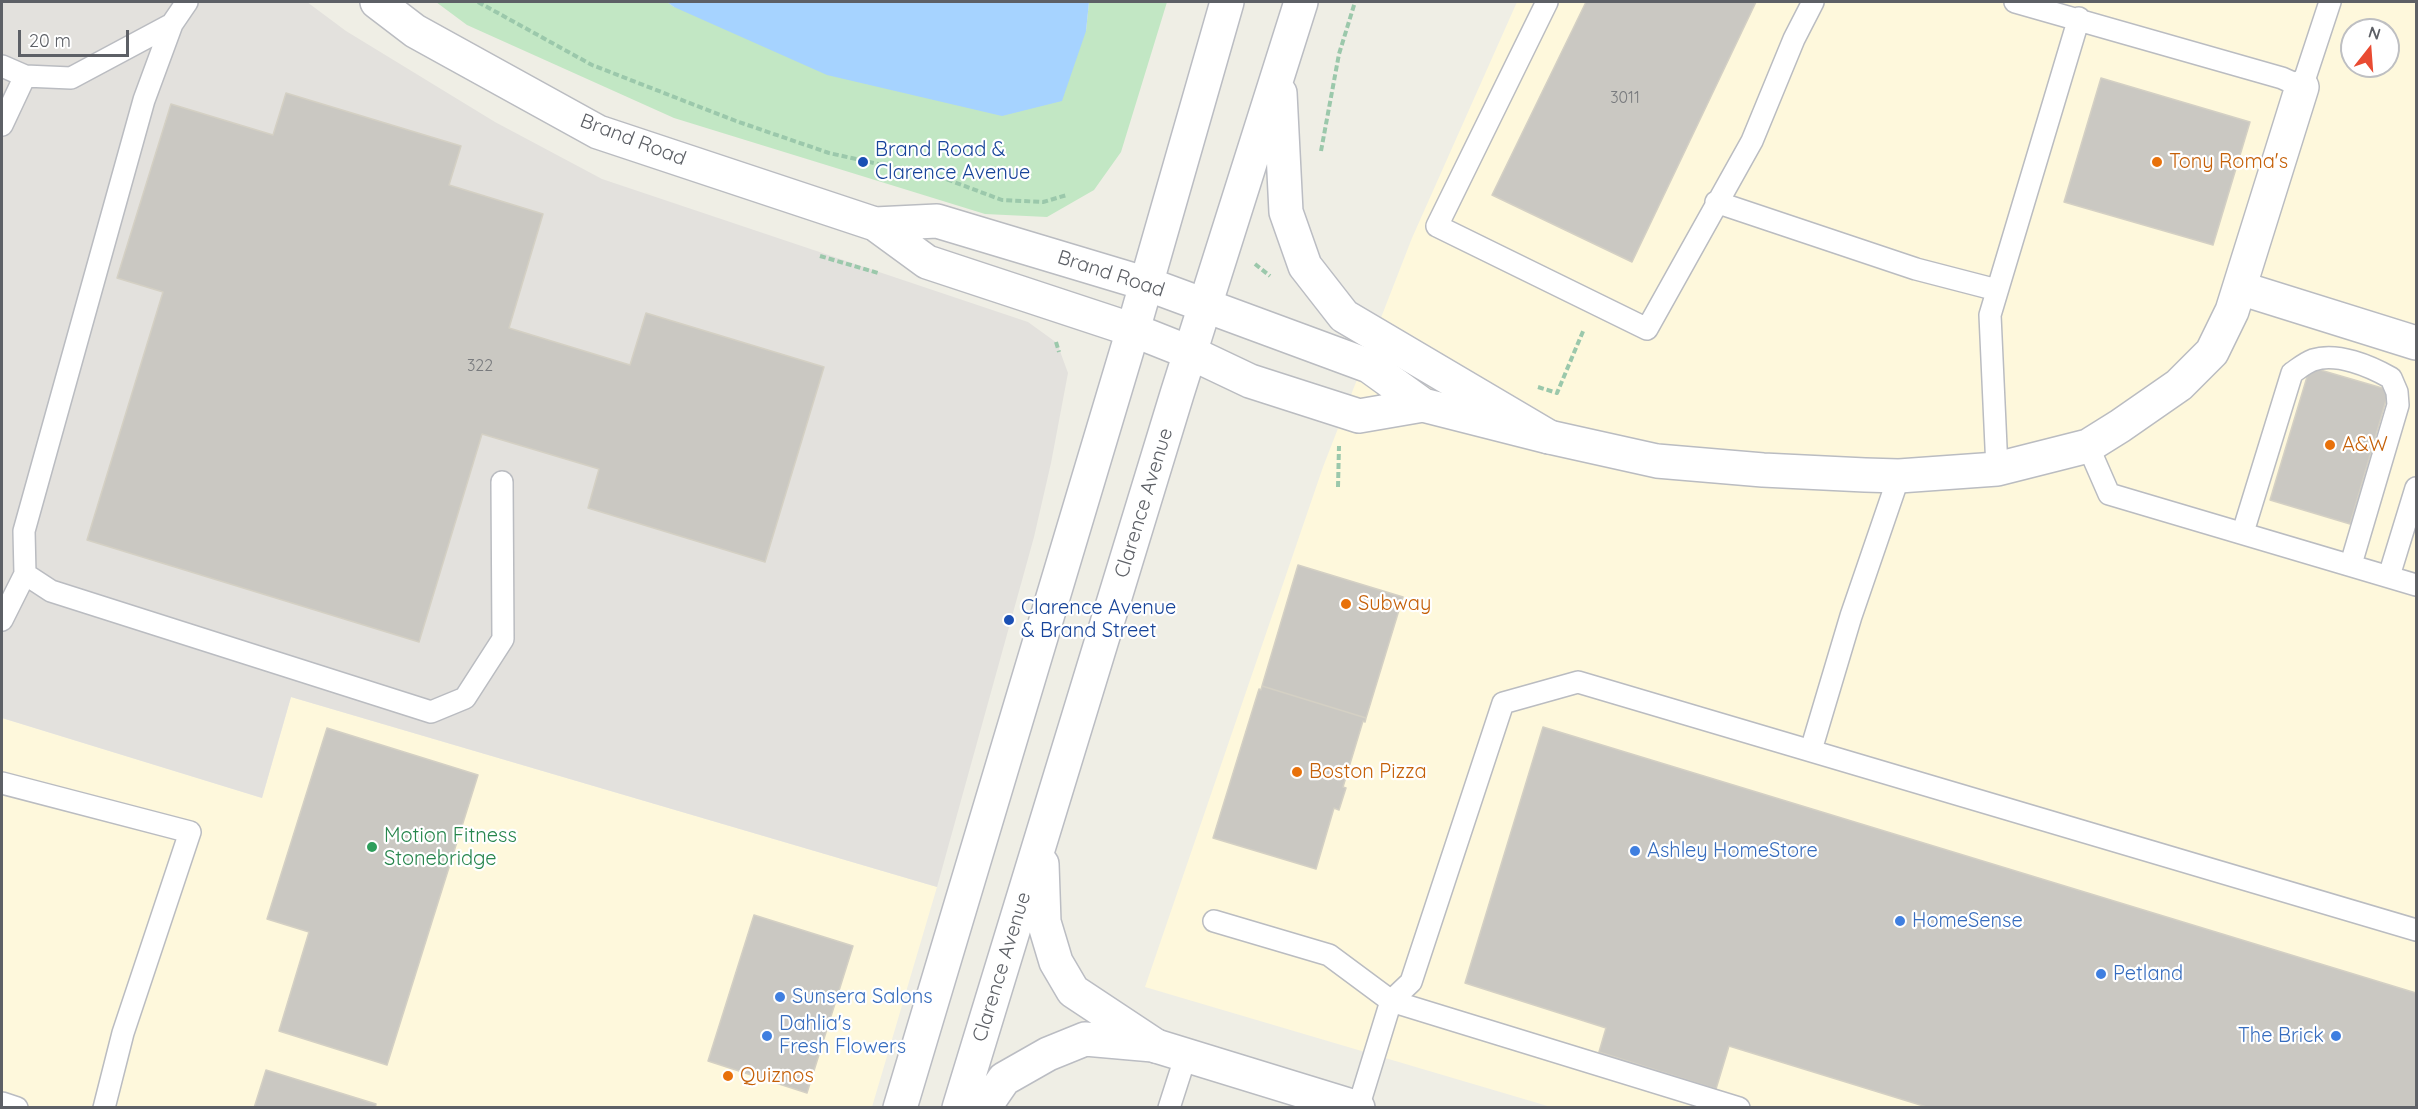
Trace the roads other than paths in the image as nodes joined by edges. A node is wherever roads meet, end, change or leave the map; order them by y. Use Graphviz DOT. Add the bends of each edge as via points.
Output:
graph roads {
  1 [pos="187,2"];
  2 [pos="377,2"];
  3 [pos="1227,2"];
  4 [pos="1301,2"];
  5 [pos="1547,2"];
  6 [pos="1814,2"];
  7 [pos="2015,2"];
  8 [pos="2330,2"];
  9 [pos="2079,18"];
  10 [pos="172,24"];
  11 [pos="2,66"];
  12 [pos="1279,69"];
  13 [pos="25,76"];
  14 [pos="2302,87"];
  15 [pos="2,125"];
  16 [pos="1716,202"];
  17 [pos="875,224"];
  18 [pos="1147,284"];
  19 [pos="2240,288"];
  20 [pos="1998,290"];
  21 [pos="1206,307"];
  22 [pos="1134,330"];
  23 [pos="2416,343"];
  24 [pos="1191,353"];
  25 [pos="1423,405"];
  26 [pos="1549,437"];
  27 [pos="2088,446"];
  28 [pos="1997,469"];
  29 [pos="1899,476"];
  30 [pos="502,482"];
  31 [pos="2416,488"];
  32 [pos="2243,532"];
  33 [pos="2351,564"];
  34 [pos="25,574"];
  35 [pos="2389,576"];
  36 [pos="2416,585"];
  37 [pos="2,620"];
  38 [pos="1811,750"];
  39 [pos="2,783"];
  40 [pos="1042,837"];
  41 [pos="1214,921"];
  42 [pos="2416,930"];
  43 [pos="1391,1001"];
  44 [pos="1156,1046"];
  45 [pos="1186,1055"];
  46 [pos="2,1102"];
  47 [pos="17,1107"];
  48 [pos="104,1107"];
  49 [pos="900,1107"];
  50 [pos="959,1107"];
  51 [pos="984,1107"];
  52 [pos="1169,1107"];
  53 [pos="1358,1107"];
  54 [pos="1739,1107"];
  1 -- 10 [label="lane"];
  2 -- 17 [label="main road, Brand Road" via="415,31 598,132"];
  3 -- 18 [label="main road"];
  4 -- 12 [label="main road, Clarence Avenue"];
  5 -- 16 [label="lane" via="1437,226 1647,329"];
  6 -- 16 [label="lane" via="1794,39 1752,141"];
  7 -- 9 [label="lane"];
  8 -- 14 [label="lane"];
  9 -- 14 [label="lane"];
  9 -- 20 [label="lane"];
  10 -- 13 [label="lane" via="71,78"];
  10 -- 34 [label="lane" via="144,100 24,531"];
  11 -- 13 [label="lane"];
  12 -- 21 [label="main road, Clarence Avenue"];
  12 -- 26 [label="main road" via="1286,212 1305,266 1344,316"];
  13 -- 15 [label="lane"];
  14 -- 19 [label="main road"];
  16 -- 20 [label="lane" via="1916,270"];
  17 -- 18 [label="main road, Brand Road" via="937,220"];
  17 -- 22 [label="main road, Brand Road" via="927,262"];
  18 -- 21 [label="main road, Brand Road"];
  18 -- 22 [label="main road"];
  19 -- 23 [label="main road"];
  19 -- 27 [label="main road" via="2212,351 2179,385"];
  20 -- 28 [label="lane" via="1990,315"];
  21 -- 24 [label="main road, Clarence Avenue"];
  21 -- 25 [label="main road, Brand Road" via="1369,366"];
  22 -- 24 [label="main road, Brand Road"];
  22 -- 49 [label="main road"];
  24 -- 25 [label="main road, Brand Road" via="1250,381 1359,416"];
  24 -- 40 [label="main road, Clarence Avenue"];
  25 -- 26 [label="main road"];
  26 -- 29 [label="main road" via="1656,461 1763,471"];
  27 -- 28 [label="main road"];
  27 -- 32 [label="lane" via="2109,494"];
  28 -- 29 [label="main road"];
  29 -- 38 [label="lane"];
  30 -- 34 [label="lane" via="503,639 465,698 431,712 51,591"];
  31 -- 35 [label="lane"];
  32 -- 33 [label="lane"];
  32 -- 33 [label="lane" via="2292,373 2311,360 2330,357 2377,370 2391,378 2398,405"];
  33 -- 35 [label="lane"];
  34 -- 37 [label="lane"];
  35 -- 36 [label="lane"];
  38 -- 42 [label="lane"];
  38 -- 43 [label="lane" via="1578,682 1503,704 1411,982"];
  39 -- 48 [label="lane" via="190,832 123,1033"];
  40 -- 44 [label="main road" via="1044,922 1056,962 1073,991"];
  40 -- 50 [label="main road, Clarence Avenue"];
  41 -- 43 [label="lane" via="1329,955"];
  43 -- 53 [label="lane"];
  43 -- 54 [label="lane"];
  44 -- 45 [label="main road"];
  44 -- 51 [label="main road" via="1085,1039 1004,1079"];
  45 -- 52 [label="lane"];
  45 -- 53 [label="main road"];
  46 -- 47 [label="lane"];
}
